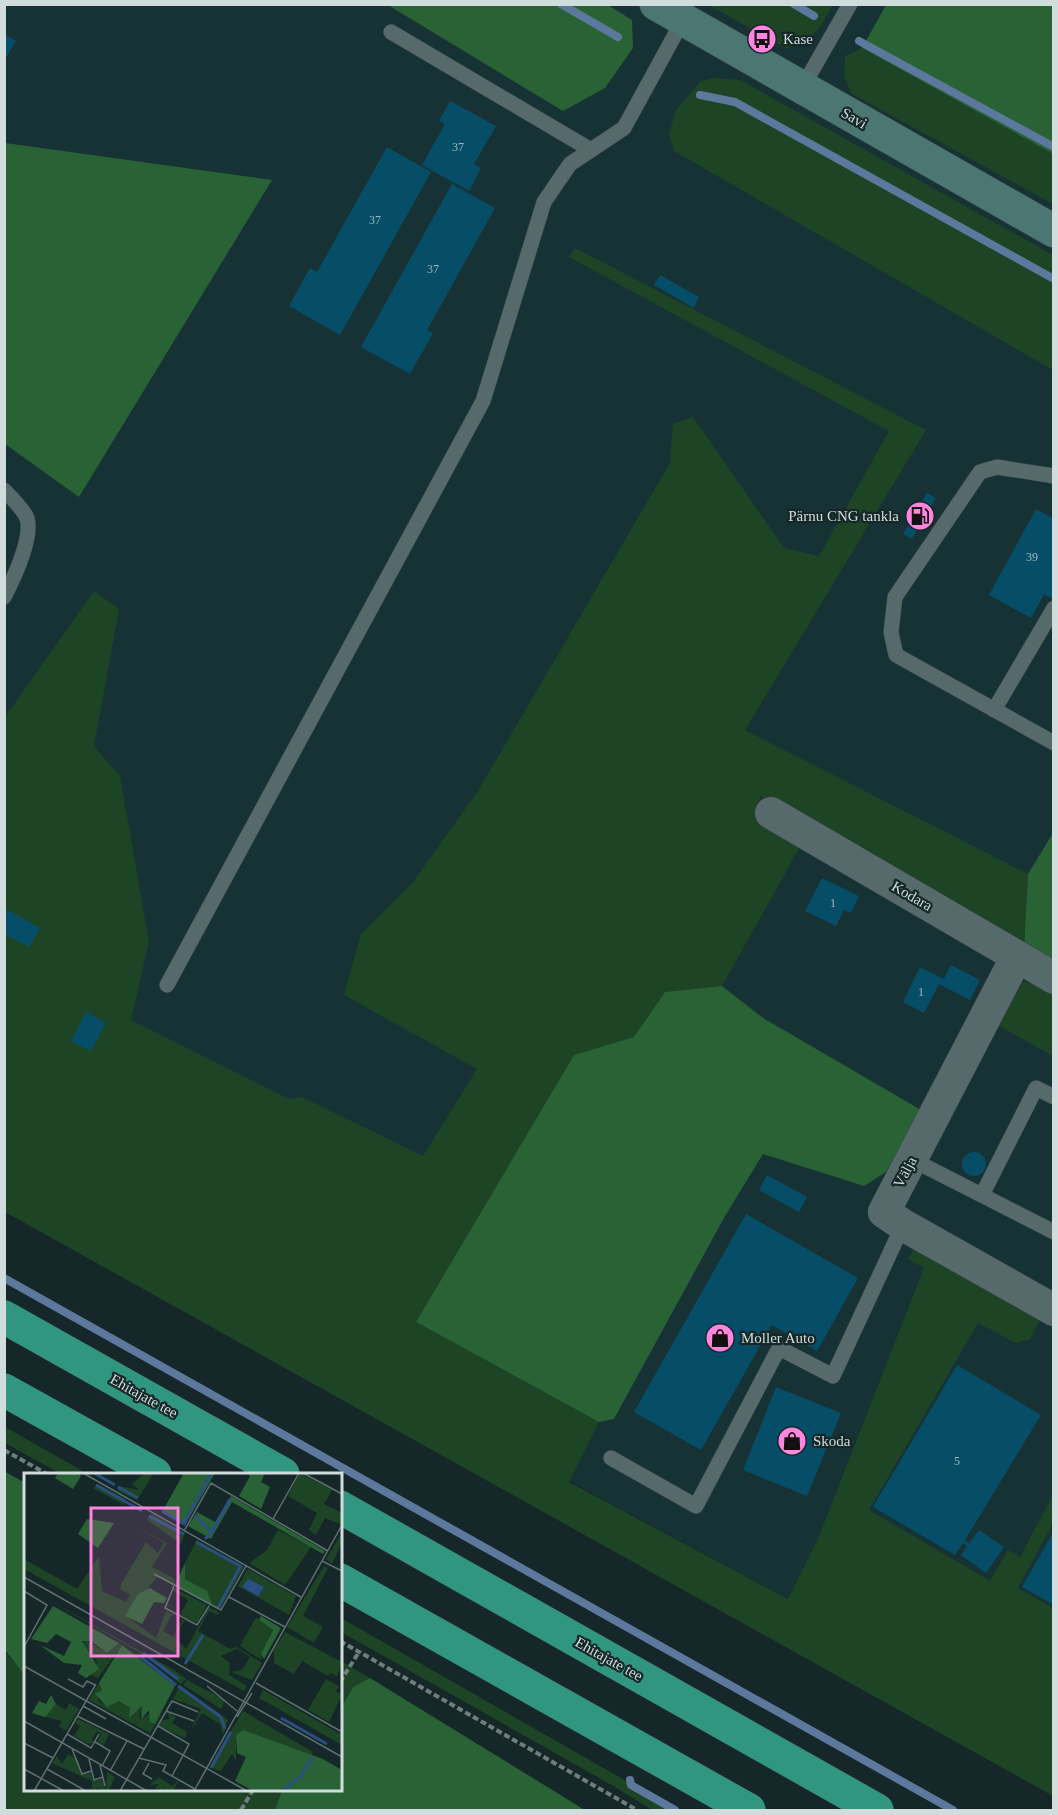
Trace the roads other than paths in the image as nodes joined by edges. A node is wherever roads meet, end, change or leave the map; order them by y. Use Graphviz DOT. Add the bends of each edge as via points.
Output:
graph roads {
  1 [pos="850,4"];
  2 [pos="669,12"];
  3 [pos="391,32"];
  4 [pos="802,88"];
  5 [pos="591,150"];
  6 [pos="1053,231"];
  7 [pos="1053,476"];
  8 [pos="4,490"];
  9 [pos="4,597"];
  10 [pos="1053,608"];
  11 [pos="994,710"];
  12 [pos="1053,743"];
  13 [pos="771,813"];
  14 [pos="1016,958"];
  15 [pos="1053,978"];
  16 [pos="167,985"];
  17 [pos="1053,1097"];
  18 [pos="911,1159"];
  19 [pos="982,1195"];
  20 [pos="903,1225"];
  21 [pos="1053,1232"];
  22 [pos="1053,1310"];
  23 [pos="4,1317"];
  24 [pos="4,1390"];
  25 [pos="611,1458"];
  26 [pos="153,1473"];
  27 [pos="281,1473"];
  28 [pos="342,1508"];
  29 [pos="342,1581"];
  30 [pos="749,1810"];
  31 [pos="877,1810"];
  1 -- 4 [label="lane"];
  2 -- 4 [label="street, Savi"];
  2 -- 5 [label="lane" via="624,128"];
  3 -- 5 [label="lane"];
  4 -- 6 [label="street, Savi"];
  5 -- 16 [label="lane" via="570,164 544,202 483,401"];
  7 -- 11 [label="lane" via="997,467 980,472 895,597 891,632 896,655"];
  8 -- 9 [label="lane" via="27,517 27,541"];
  10 -- 11 [label="lane"];
  11 -- 12 [label="lane"];
  13 -- 14 [label="street, Kodara"];
  14 -- 15 [label="street, Kodara"];
  14 -- 18 [label="street, Välja"];
  17 -- 19 [label="lane" via="1036,1088"];
  18 -- 19 [label="lane"];
  18 -- 20 [label="street, Välja" via="884,1212"];
  19 -- 21 [label="lane"];
  20 -- 22 [label="street, Välja"];
  20 -- 25 [label="lane" via="833,1376 779,1348 696,1506"];
  23 -- 27 [label="highway, Ehitajate tee"];
  24 -- 26 [label="highway"];
  28 -- 31 [label="highway, Ehitajate tee"];
  29 -- 30 [label="highway"];
}
